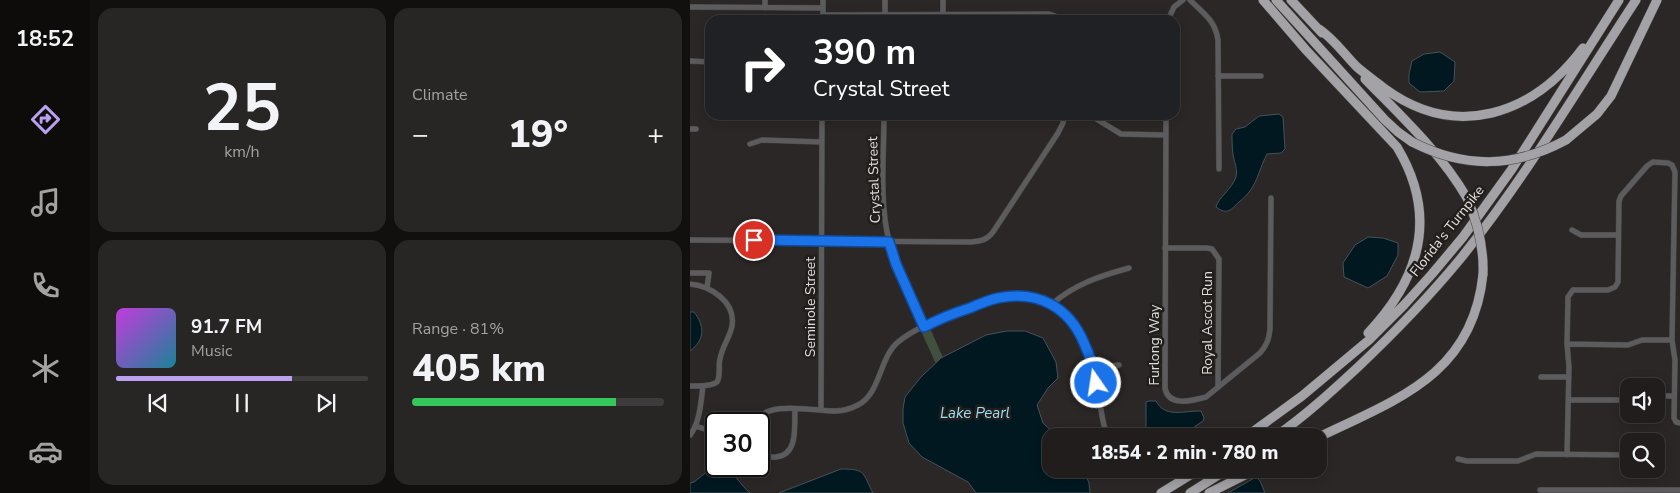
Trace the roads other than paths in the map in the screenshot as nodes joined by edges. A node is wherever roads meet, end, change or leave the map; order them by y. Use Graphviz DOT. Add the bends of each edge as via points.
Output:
graph roads {
  1 [pos="705,0"];
  2 [pos="765,0"];
  3 [pos="823,0"];
  4 [pos="885,0"];
  5 [pos="943,0"];
  6 [pos="1183,0"];
  7 [pos="1190,0"];
  8 [pos="1263,0"];
  9 [pos="1276,0"];
  10 [pos="1291,0"];
  11 [pos="1636,0"];
  12 [pos="1657,0"];
  13 [pos="1617,4"];
  14 [pos="690,7"];
  15 [pos="704,7"];
  16 [pos="765,8"];
  17 [pos="823,8"];
  18 [pos="943,14"];
  19 [pos="823,15"];
  20 [pos="884,15"];
  21 [pos="923,15"];
  22 [pos="1051,15"];
  23 [pos="1170,15"];
  24 [pos="1319,29"];
  25 [pos="690,62"];
  26 [pos="705,62"];
  27 [pos="1218,76"];
  28 [pos="1262,76"];
  29 [pos="822,120"];
  30 [pos="884,120"];
  31 [pos="1063,120"];
  32 [pos="1098,120"];
  33 [pos="1166,120"];
  34 [pos="1166,135"];
  35 [pos="822,142"];
  36 [pos="750,144"];
  37 [pos="1219,169"];
  38 [pos="1271,198"];
  39 [pos="1677,206"];
  40 [pos="1572,230"];
  41 [pos="1618,235"];
  42 [pos="690,240"];
  43 [pos="822,241"];
  44 [pos="889,242"];
  45 [pos="1165,248"];
  46 [pos="1673,264"];
  47 [pos="1680,264"];
  48 [pos="1129,268"];
  49 [pos="690,273"];
  50 [pos="690,284"];
  51 [pos="707,288"];
  52 [pos="1052,304"];
  53 [pos="924,327"];
  54 [pos="1672,340"];
  55 [pos="1567,344"];
  56 [pos="1119,365"];
  57 [pos="1337,365"];
  58 [pos="1094,368"];
  59 [pos="1541,376"];
  60 [pos="1569,377"];
  61 [pos="690,386"];
  62 [pos="703,386"];
  63 [pos="1218,387"];
  64 [pos="1665,396"];
  65 [pos="1674,396"];
  66 [pos="1569,400"];
  67 [pos="1620,400"];
  68 [pos="795,409"];
  69 [pos="821,410"];
  70 [pos="765,412"];
  71 [pos="1680,423"];
  72 [pos="695,426"];
  73 [pos="1104,428"];
  74 [pos="1259,428"];
  75 [pos="1287,428"];
  76 [pos="705,429"];
  77 [pos="1327,433"];
  78 [pos="690,435"];
  79 [pos="1567,455"];
  80 [pos="1620,455"];
  81 [pos="770,457"];
  82 [pos="1458,459"];
  83 [pos="1185,478"];
  84 [pos="1214,478"];
  85 [pos="1239,478"];
  86 [pos="1540,490"];
  87 [pos="1680,490"];
  88 [pos="1161,493"];
  89 [pos="1190,493"];
  90 [pos="1209,493"];
  1 -- 15 [label="street"];
  2 -- 16 [label="street"];
  3 -- 17 [label="street"];
  4 -- 20 [label="street"];
  5 -- 18 [label="street"];
  6 -- 23 [label="street"];
  7 -- 27 [label="street" via="1216,29"];
  8 -- 57 [label="highway" via="1397,147 1415,184 1420,227 1418,248 1401,290 1375,326"];
  9 -- 12 [label="highway, bridge" via="1398,132 1441,155 1495,162 1529,157 1548,150 1598,114 1622,77"];
  10 -- 24 [label="highway"];
  11 -- 75 [label="highway, Florida's Turnpike" via="1522,176 1461,259 1391,335 1317,405"];
  13 -- 24 [label="highway" via="1564,71 1538,94 1508,108 1470,116 1436,113 1403,101 1357,67"];
  13 -- 57 [label="highway, Florida's Turnpike" via="1512,169 1463,237 1404,305 1369,340"];
  14 -- 15 [label="street"];
  15 -- 16 [label="street"];
  16 -- 17 [label="street"];
  17 -- 19 [label="street"];
  18 -- 21 [label="street"];
  18 -- 22 [label="street"];
  24 -- 77 [label="highway, bridge" via="1427,144 1456,180 1475,216 1483,256 1476,312 1458,347 1446,362 1418,387"];
  25 -- 26 [label="street"];
  27 -- 28 [label="street"];
  27 -- 37 [label="street"];
  29 -- 35 [label="street, Seminole Street"];
  30 -- 44 [label="street, Crystal Street" via="884,201"];
  31 -- 44 [label="street" via="988,238 971,242"];
  32 -- 34 [label="street" via="1121,134"];
  33 -- 34 [label="street, Furlong Way"];
  34 -- 45 [label="street, Furlong Way"];
  35 -- 36 [label="street" via="762,140"];
  35 -- 43 [label="street, Seminole Street"];
  38 -- 63 [label="street, Furlong Way" via="1269,339 1260,353"];
  39 -- 41 [label="street" via="1672,165 1653,162 1621,196"];
  39 -- 46 [label="street"];
  40 -- 41 [label="street" via="1582,235"];
  41 -- 55 [label="street" via="1616,287 1571,292 1568,297"];
  42 -- 43 [label="street"];
  43 -- 44 [label="street"];
  43 -- 69 [label="street, Seminole Street"];
  44 -- 53 [label="street, Crystal Street"];
  45 -- 63 [label="street, Royal Ascot Run" via="1212,249 1219,259"];
  45 -- 63 [label="street, Furlong Way" via="1166,395 1170,400 1196,400 1206,397"];
  46 -- 47 [label="street"];
  46 -- 54 [label="street"];
  48 -- 52 [label="street" via="1077,286"];
  49 -- 51 [label="street" via="709,273"];
  50 -- 51 [label="street"];
  51 -- 62 [label="street" via="728,304 732,326 720,357 717,381"];
  52 -- 53 [label="street" via="1017,295 997,298"];
  52 -- 58 [label="street" via="1078,330"];
  53 -- 69 [label="street" via="891,349 867,398 845,410"];
  54 -- 55 [label="street" via="1642,340 1628,345"];
  54 -- 65 [label="street"];
  55 -- 60 [label="street"];
  56 -- 58 [label="street"];
  57 -- 74 [label="highway, Florida's Turnpike"];
  58 -- 73 [label="street"];
  59 -- 60 [label="street"];
  60 -- 66 [label="street"];
  61 -- 62 [label="street"];
  62 -- 72 [label="street"];
  64 -- 65 [label="street"];
  65 -- 71 [label="street" via="1674,418"];
  66 -- 67 [label="street"];
  66 -- 79 [label="street"];
  68 -- 69 [label="street"];
  68 -- 70 [label="street" via="777,408"];
  68 -- 81 [label="street" via="791,448 786,453"];
  72 -- 76 [label="street"];
  72 -- 78 [label="street"];
  79 -- 80 [label="street"];
  79 -- 82 [label="street" via="1536,454 1518,461"];
  83 -- 88 [label="highway"];
  84 -- 89 [label="highway"];
  85 -- 90 [label="highway"];
  86 -- 87 [label="street"];
}
